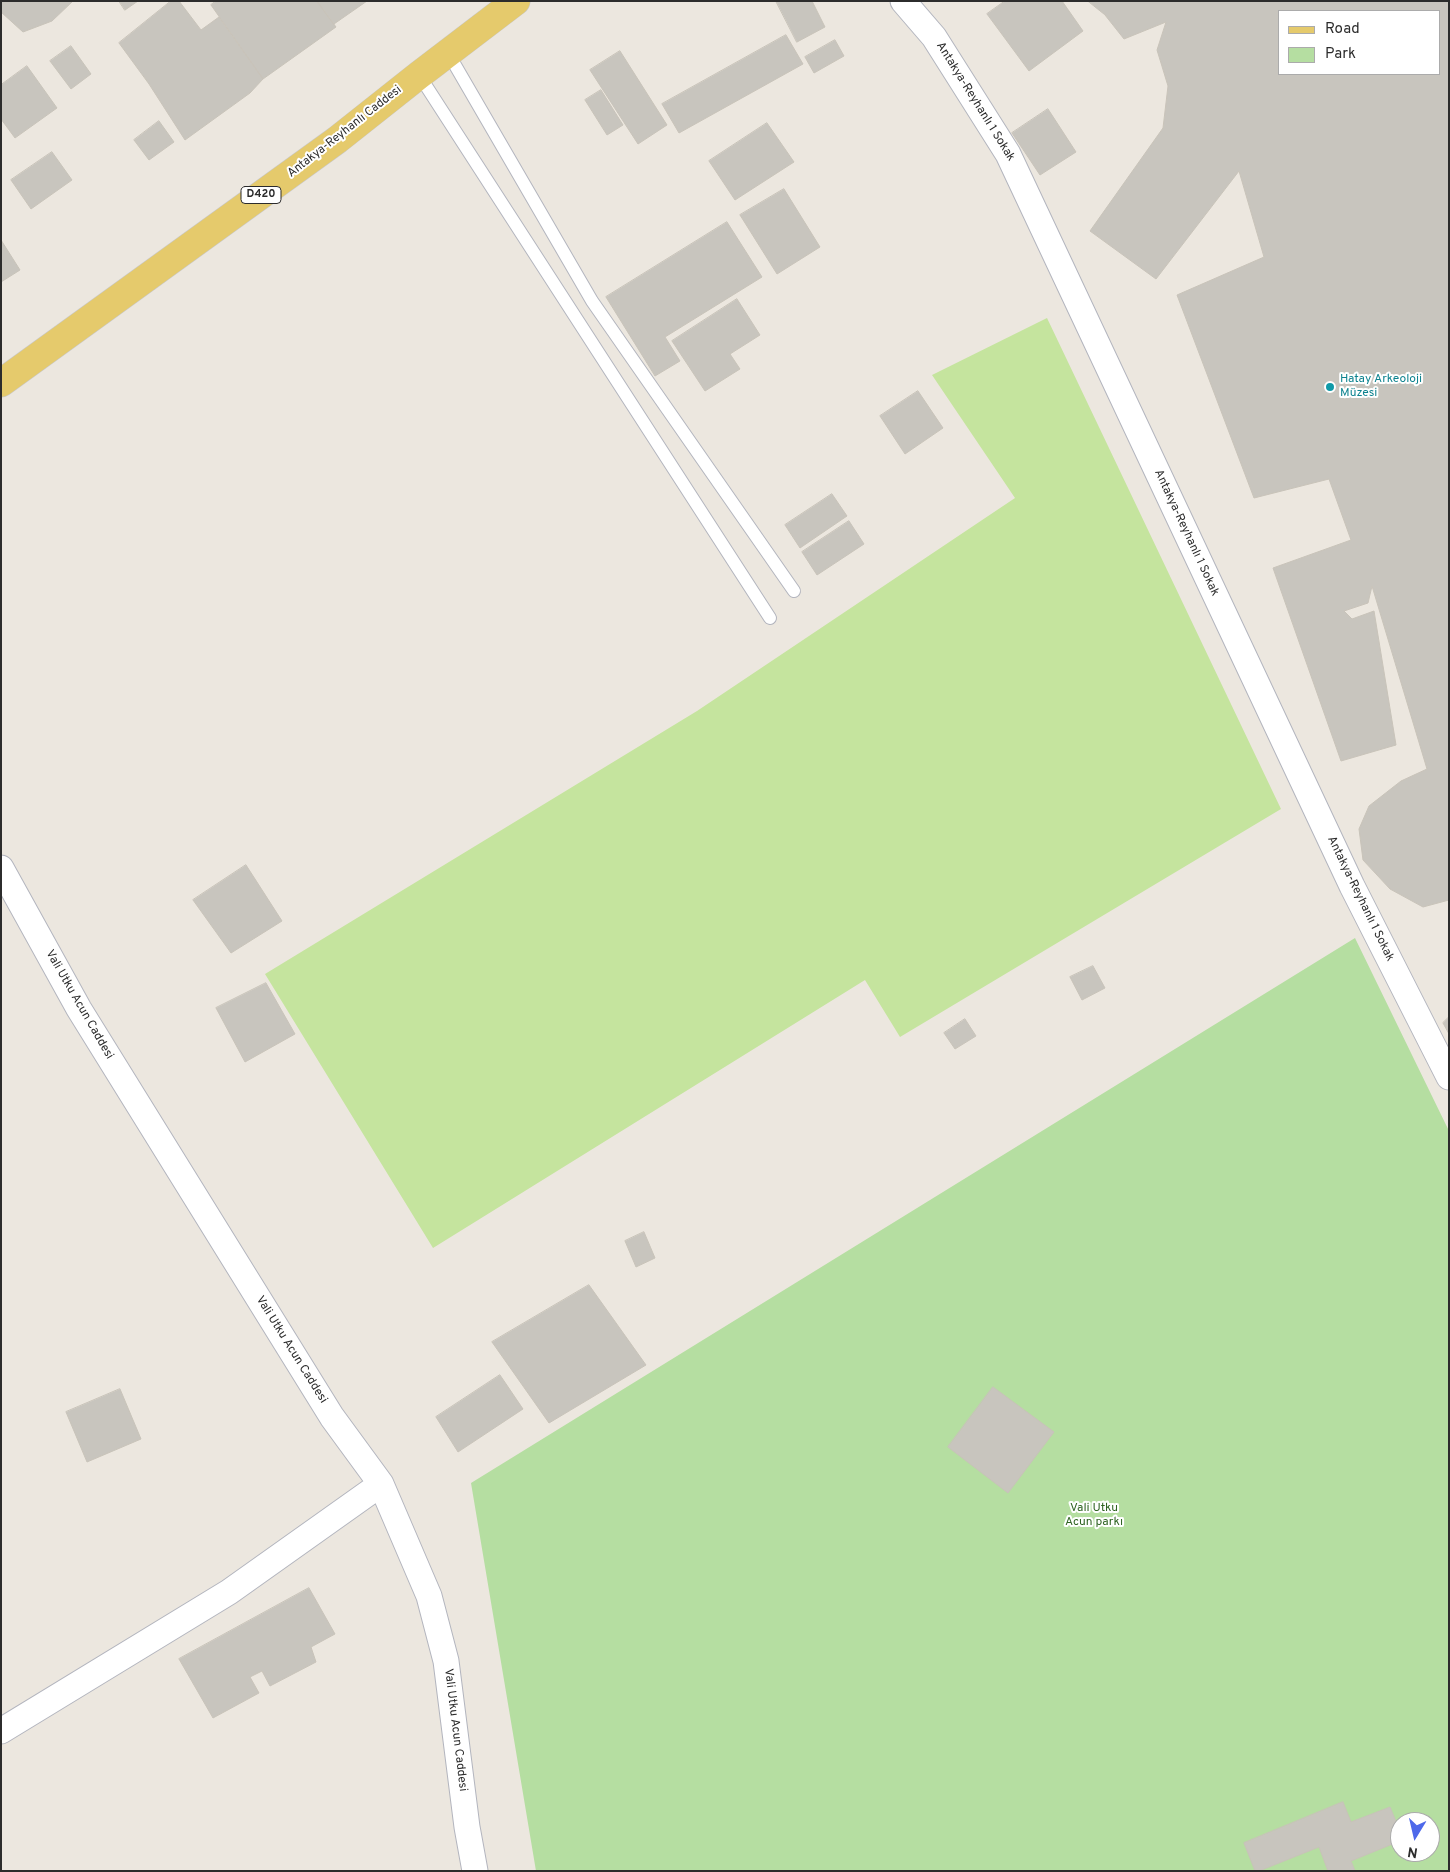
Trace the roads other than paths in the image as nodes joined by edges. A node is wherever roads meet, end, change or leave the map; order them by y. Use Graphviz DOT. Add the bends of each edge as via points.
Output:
graph roads {
  1 [pos="516,1"];
  2 [pos="903,1"];
  3 [pos="448,53"];
  4 [pos="419,75"];
  5 [pos="1,383"];
  6 [pos="794,591"];
  7 [pos="770,618"];
  8 [pos="1,868"];
  9 [pos="1449,1077"];
  10 [pos="381,1484"];
  11 [pos="1,1731"];
  12 [pos="475,1871"];
  1 -- 3 [label="main road, Antakya-Reyhanlı Caddesi / D420"];
  2 -- 9 [label="street, Antakya-Reyhanlı 1 Sokak" via="934,37 1008,154 1352,886"];
  3 -- 4 [label="main road, Antakya-Reyhanlı Caddesi / D420"];
  3 -- 6 [label="lane" via="592,301"];
  4 -- 5 [label="main road, Antakya-Reyhanlı Caddesi / D420" via="338,140"];
  4 -- 7 [label="lane"];
  8 -- 10 [label="street, Vali Utku Acun Caddesi" via="79,1009 332,1416"];
  10 -- 11 [label="street" via="229,1592"];
  10 -- 12 [label="street, Vali Utku Acun Caddesi" via="429,1596 446,1661"];
}
